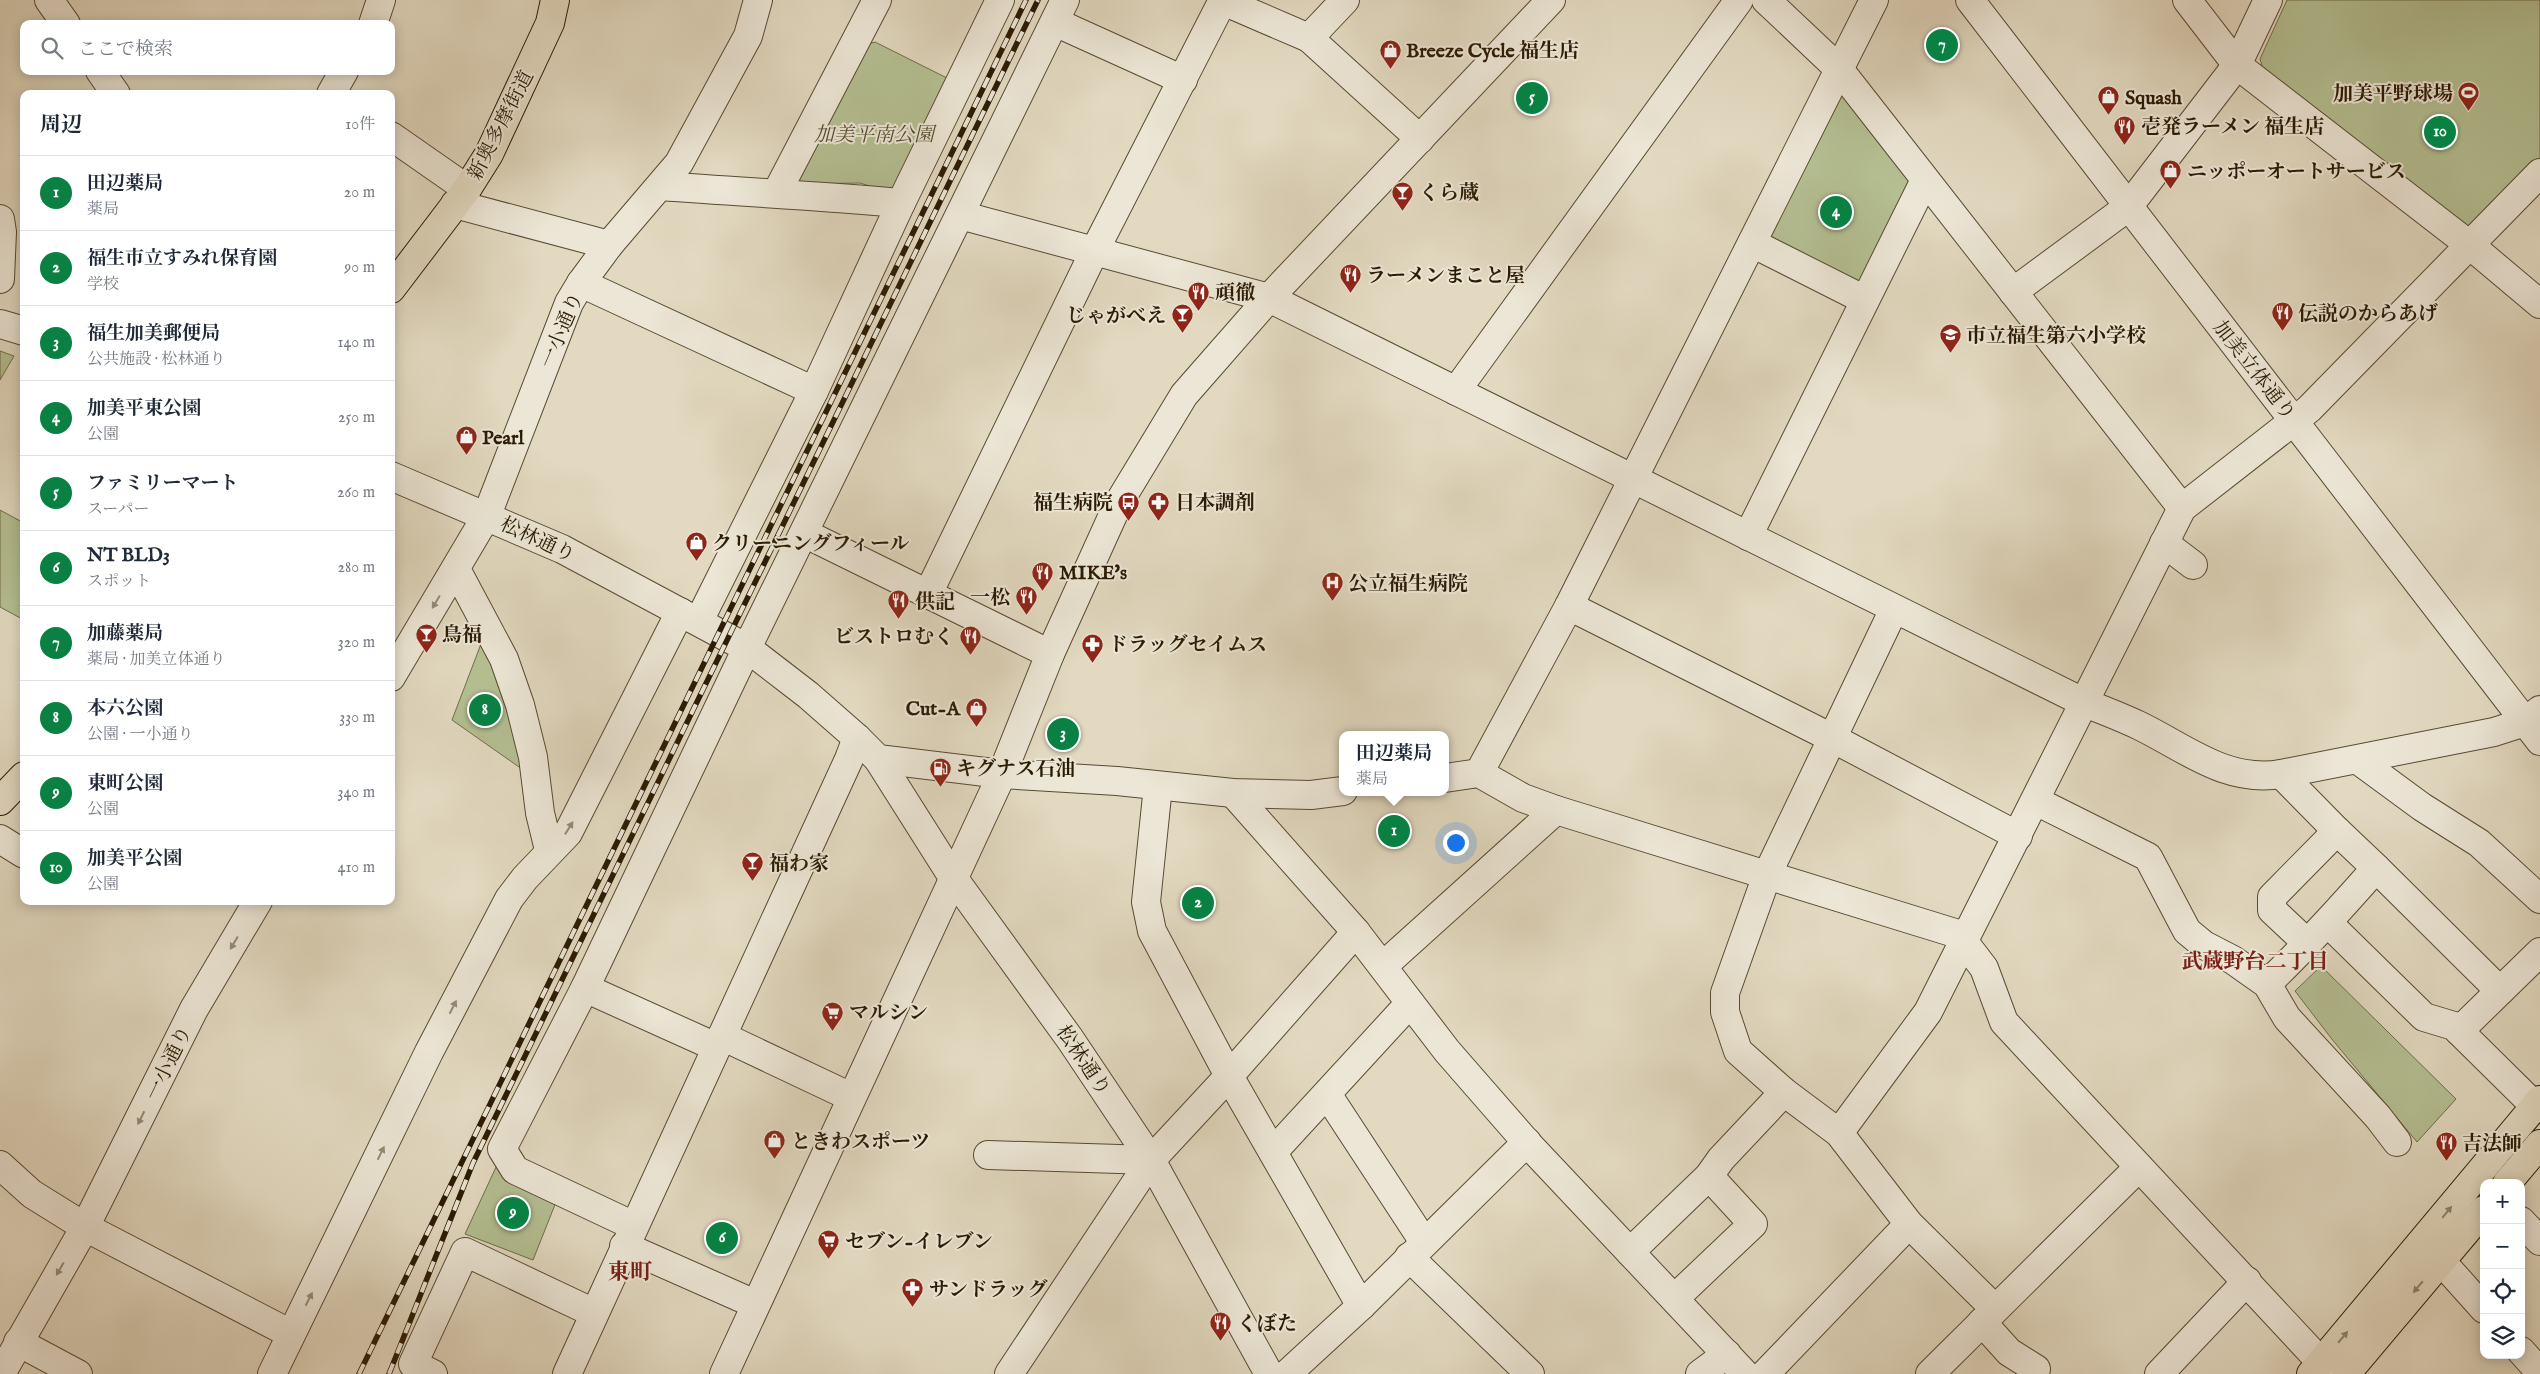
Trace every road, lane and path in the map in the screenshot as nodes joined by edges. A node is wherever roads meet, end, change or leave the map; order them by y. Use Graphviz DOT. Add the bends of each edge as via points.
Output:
graph roads {
  1 [pos="49,0"];
  2 [pos="381,0"];
  3 [pos="555,0"];
  4 [pos="758,0"];
  5 [pos="877,0"];
  6 [pos="1000,0"];
  7 [pos="1345,0"];
  8 [pos="1551,0"];
  9 [pos="1739,0"];
  10 [pos="1766,0"];
  11 [pos="1874,0"];
  12 [pos="1970,0"];
  13 [pos="2186,0"];
  14 [pos="2268,0"];
  15 [pos="1223,1"];
  16 [pos="1060,11"];
  17 [pos="63,20"];
  18 [pos="374,20"];
  19 [pos="1308,38"];
  20 [pos="2237,65"];
  21 [pos="1839,69"];
  22 [pos="103,75"];
  23 [pos="342,75"];
  24 [pos="1183,80"];
  25 [pos="113,90"];
  26 [pos="333,90"];
  27 [pos="1420,138"];
  28 [pos="395,139"];
  29 [pos="2540,174"];
  30 [pos="1925,180"];
  31 [pos="661,186"];
  32 [pos="777,192"];
  33 [pos="461,196"];
  34 [pos="901,203"];
  35 [pos="2128,207"];
  36 [pos="960,215"];
  37 [pos="0,219"];
  38 [pos="1752,243"];
  39 [pos="609,245"];
  40 [pos="2471,246"];
  41 [pos="1095,250"];
  42 [pos="396,276"];
  43 [pos="0,279"];
  44 [pos="581,283"];
  45 [pos="2013,292"];
  46 [pos="1269,298"];
  47 [pos="1865,300"];
  48 [pos="2540,304"];
  49 [pos="0,324"];
  50 [pos="20,329"];
  51 [pos="814,391"];
  52 [pos="1456,392"];
  53 [pos="2294,421"];
  54 [pos="395,478"];
  55 [pos="1633,479"];
  56 [pos="2182,508"];
  57 [pos="487,515"];
  58 [pos="804,533"];
  59 [pos="1748,536"];
  60 [pos="2164,543"];
  61 [pos="2193,565"];
  62 [pos="456,569"];
  63 [pos="928,594"];
  64 [pos="1569,606"];
  65 [pos="1894,609"];
  66 [pos="689,616"];
  67 [pos="746,648"];
  68 [pos="1050,654"];
  69 [pos="395,670"];
  70 [pos="2085,703"];
  71 [pos="2535,725"];
  72 [pos="857,738"];
  73 [pos="1832,738"];
  74 [pos="878,759"];
  75 [pos="2358,760"];
  76 [pos="1480,773"];
  77 [pos="1002,774"];
  78 [pos="2281,774"];
  79 [pos="1449,777"];
  80 [pos="20,780"];
  81 [pos="1158,786"];
  82 [pos="1339,792"];
  83 [pos="1233,793"];
  84 [pos="0,801"];
  85 [pos="2036,801"];
  86 [pos="1556,810"];
  87 [pos="2337,831"];
  88 [pos="2018,836"];
  89 [pos="0,839"];
  90 [pos="549,850"];
  91 [pos="20,852"];
  92 [pos="2376,868"];
  93 [pos="1767,874"];
  94 [pos="952,876"];
  95 [pos="2540,899"];
  96 [pos="256,905"];
  97 [pos="2328,924"];
  98 [pos="1356,932"];
  99 [pos="1965,941"];
  100 [pos="2308,944"];
  101 [pos="2540,952"];
  102 [pos="1383,966"];
  103 [pos="2267,984"];
  104 [pos="586,988"];
  105 [pos="2500,991"];
  106 [pos="1410,1003"];
  107 [pos="2459,1031"];
  108 [pos="719,1042"];
  109 [pos="1229,1076"];
  110 [pos="1784,1092"];
  111 [pos="1327,1094"];
  112 [pos="851,1097"];
  113 [pos="2537,1103"];
  114 [pos="1838,1134"];
  115 [pos="1527,1142"];
  116 [pos="2397,1142"];
  117 [pos="2540,1144"];
  118 [pos="1273,1152"];
  119 [pos="988,1155"];
  120 [pos="1150,1160"];
  121 [pos="0,1165"];
  122 [pos="2139,1167"];
  123 [pos="1709,1176"];
  124 [pos="2480,1179"];
  125 [pos="2510,1179"];
  126 [pos="2480,1215"];
  127 [pos="1909,1224"];
  128 [pos="2524,1224"];
  129 [pos="85,1227"];
  130 [pos="629,1236"];
  131 [pos="2540,1241"];
  132 [pos="1416,1250"];
  133 [pos="1630,1252"];
  134 [pos="2441,1261"];
  135 [pos="2247,1281"];
  136 [pos="1675,1298"];
  137 [pos="755,1304"];
  138 [pos="2480,1305"];
  139 [pos="1362,1306"];
  140 [pos="594,1313"];
  141 [pos="1988,1315"];
  142 [pos="291,1334"];
  143 [pos="18,1342"];
  144 [pos="1727,1354"];
  145 [pos="2525,1355"];
  146 [pos="2322,1370"];
  147 [pos="2540,1372"];
  148 [pos="1270,1373"];
  149 [pos="1,1374"];
  150 [pos="78,1374"];
  151 [pos="272,1374"];
  152 [pos="433,1374"];
  153 [pos="567,1374"];
  154 [pos="724,1374"];
  155 [pos="1009,1374"];
  156 [pos="1530,1374"];
  157 [pos="1700,1374"];
  158 [pos="1746,1374"];
  159 [pos="1765,1374"];
  160 [pos="1930,1374"];
  161 [pos="2032,1374"];
  162 [pos="2159,1374"];
  163 [pos="2346,1374"];
  1 -- 17 [label="street"];
  2 -- 18 [label="street"];
  3 -- 33 [label="main road, 新奥多摩街道" via="546,32 489,154"];
  4 -- 31 [label="street, 一小通り" via="748,36 679,163"];
  5 -- 32 [label="street"];
  6 -- 34 [label="street"];
  7 -- 19 [label="street"];
  8 -- 27 [label="street"];
  9 -- 52 [label="street"];
  10 -- 21 [label="street"];
  11 -- 21 [label="street"];
  12 -- 35 [label="street, 加美立体通り"];
  13 -- 20 [label="street"];
  14 -- 20 [label="street"];
  15 -- 19 [label="street"];
  15 -- 24 [label="street"];
  16 -- 24 [label="street"];
  16 -- 36 [label="street"];
  19 -- 27 [label="street"];
  20 -- 35 [label="street"];
  20 -- 40 [label="street"];
  21 -- 30 [label="street"];
  21 -- 38 [label="street"];
  22 -- 25 [label="street"];
  23 -- 26 [label="street"];
  24 -- 41 [label="street"];
  27 -- 46 [label="street"];
  28 -- 33 [label="street"];
  29 -- 40 [label="street"];
  30 -- 45 [label="street"];
  30 -- 47 [label="street"];
  31 -- 32 [label="street"];
  31 -- 39 [label="street, 一小通り"];
  32 -- 34 [label="street"];
  33 -- 39 [label="street"];
  33 -- 42 [label="main road, 新奥多摩街道"];
  34 -- 51 [label="street"];
  35 -- 45 [label="street"];
  35 -- 53 [label="street, 加美立体通り"];
  36 -- 41 [label="street"];
  36 -- 58 [label="street"];
  37 -- 43 [label="street"];
  38 -- 47 [label="street"];
  38 -- 55 [label="street"];
  39 -- 44 [label="street, 一小通り"];
  40 -- 48 [label="street"];
  40 -- 53 [label="street" via="2358,362"];
  41 -- 46 [label="street"];
  41 -- 63 [label="street"];
  44 -- 51 [label="street"];
  44 -- 57 [label="street, 一小通り" via="570,303"];
  45 -- 56 [label="street"];
  46 -- 52 [label="street"];
  46 -- 68 [label="street" via="1184,396 1174,412 1118,504"];
  47 -- 59 [label="street"];
  49 -- 50 [label="street"];
  51 -- 66 [label="street"];
  52 -- 55 [label="street"];
  53 -- 56 [label="street"];
  53 -- 71 [label="street, 加美立体通り"];
  54 -- 57 [label="street, 松林通り"];
  55 -- 59 [label="street"];
  55 -- 64 [label="street"];
  56 -- 60 [label="street"];
  57 -- 62 [label="street, 一小通り"];
  57 -- 66 [label="street, 松林通り" via="562,549"];
  58 -- 63 [label="street"];
  58 -- 67 [label="street"];
  59 -- 65 [label="street"];
  60 -- 61 [label="street"];
  60 -- 70 [label="street"];
  62 -- 69 [label="street, 一小通り, one-way"];
  62 -- 90 [label="street" via="508,668 533,757 540,814"];
  63 -- 68 [label="street"];
  64 -- 73 [label="street"];
  64 -- 76 [label="street"];
  65 -- 70 [label="street"];
  65 -- 73 [label="street"];
  66 -- 67 [label="street, 松林通り"];
  90 -- 66 [label="street, one-way" via="568,833"];
  67 -- 72 [label="street, 松林通り" via="808,695"];
  67 -- 104 [label="street"];
  68 -- 77 [label="street"];
  70 -- 78 [label="street" via="2138,724 2212,764 2242,775"];
  70 -- 85 [label="street"];
  71 -- 75 [label="street"];
  72 -- 74 [label="street, 松林通り"];
  72 -- 108 [label="street"];
  73 -- 88 [label="street"];
  73 -- 93 [label="street"];
  74 -- 77 [label="street"];
  74 -- 94 [label="street, 松林通り"];
  75 -- 78 [label="street"];
  75 -- 95 [label="street" via="2422,807 2479,843"];
  76 -- 79 [label="street"];
  76 -- 86 [label="street" via="1523,798"];
  77 -- 81 [label="street"];
  77 -- 94 [label="street"];
  78 -- 87 [label="street"];
  80 -- 84 [label="main road"];
  81 -- 83 [label="street"];
  81 -- 109 [label="street" via="1146,902 1152,931"];
  82 -- 83 [label="street" via="1311,795"];
  83 -- 98 [label="street"];
  85 -- 88 [label="street"];
  85 -- 103 [label="street" via="2148,857 2187,931"];
  86 -- 93 [label="street"];
  86 -- 102 [label="street"];
  87 -- 92 [label="street"];
  87 -- 100 [label="street" via="2272,897 2272,910"];
  88 -- 99 [label="street"];
  89 -- 91 [label="street"];
  142 -- 90 [label="street, one-way" via="429,1052 509,899"];
  92 -- 97 [label="street"];
  92 -- 105 [label="street"];
  93 -- 99 [label="street" via="1958,934"];
  93 -- 110 [label="street" via="1725,993 1725,1012 1738,1051"];
  94 -- 112 [label="street"];
  94 -- 120 [label="street, 松林通り" via="1070,1039"];
  96 -- 129 [label="street, 一小通り, one-way" via="194,1010"];
  97 -- 100 [label="street"];
  97 -- 107 [label="street" via="2424,1017 2454,1026"];
  98 -- 102 [label="street"];
  98 -- 109 [label="street"];
  99 -- 114 [label="street" via="1928,1012"];
  99 -- 122 [label="street" via="1984,968 2004,1022"];
  100 -- 103 [label="street"];
  101 -- 105 [label="street"];
  102 -- 106 [label="street"];
  103 -- 116 [label="street" via="2287,1018"];
  104 -- 108 [label="street"];
  104 -- 130 [label="street" via="502,1149 515,1170"];
  105 -- 107 [label="street"];
  106 -- 111 [label="street"];
  106 -- 115 [label="street" via="1447,1051"];
  107 -- 113 [label="street"];
  108 -- 112 [label="street"];
  108 -- 130 [label="street"];
  109 -- 118 [label="street"];
  109 -- 120 [label="street"];
  110 -- 114 [label="street"];
  110 -- 123 [label="street"];
  111 -- 118 [label="street"];
  111 -- 132 [label="street"];
  112 -- 137 [label="street"];
  113 -- 124 [label="main road"];
  114 -- 127 [label="street"];
  115 -- 132 [label="street"];
  115 -- 133 [label="street"];
  117 -- 125 [label="main road"];
  118 -- 139 [label="street"];
  119 -- 120 [label="street"];
  120 -- 148 [label="street, 松林通り"];
  120 -- 155 [label="street"];
  121 -- 129 [label="street" via="32,1194"];
  122 -- 135 [label="street"];
  122 -- 141 [label="street"];
  123 -- 133 [label="street"];
  123 -- 136 [label="street" via="1753,1224"];
  146 -- 124 [label="main road, one-way"];
  126 -- 134 [label="main road"];
  127 -- 141 [label="street"];
  127 -- 159 [label="street"];
  128 -- 131 [label="street"];
  129 -- 142 [label="street"];
  129 -- 143 [label="street, 一小通り, one-way"];
  130 -- 137 [label="street"];
  130 -- 140 [label="street"];
  132 -- 139 [label="street"];
  132 -- 156 [label="street"];
  133 -- 136 [label="street"];
  134 -- 138 [label="street"];
  134 -- 163 [label="main road, one-way"];
  135 -- 146 [label="street"];
  135 -- 162 [label="street"];
  136 -- 144 [label="street"];
  137 -- 154 [label="street"];
  139 -- 148 [label="street"];
  140 -- 152 [label="street" via="464,1252 413,1364"];
  140 -- 153 [label="street"];
  141 -- 160 [label="street"];
  141 -- 161 [label="street" via="2009,1352 2036,1369"];
  142 -- 151 [label="street"];
  143 -- 149 [label="street, 一小通り"];
  143 -- 150 [label="street"];
  144 -- 157 [label="street"];
  144 -- 158 [label="street"];
  145 -- 147 [label="street"];
}
